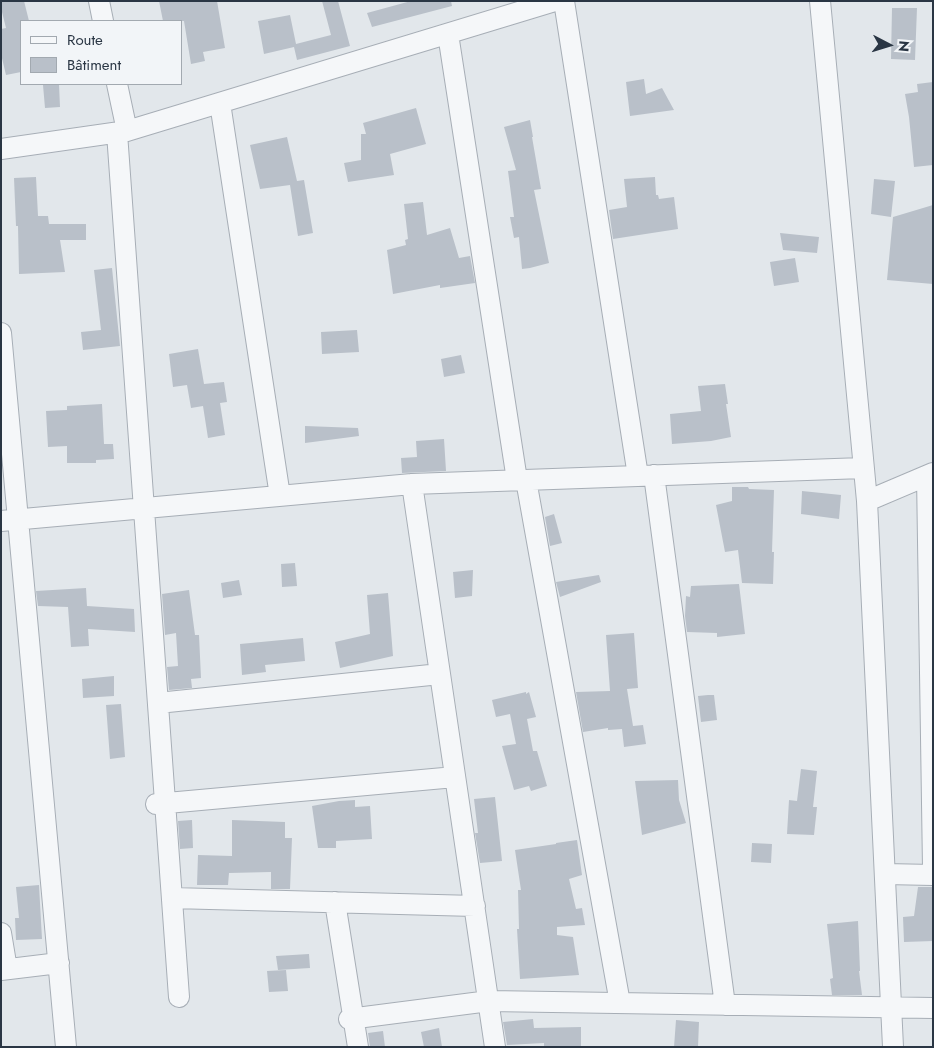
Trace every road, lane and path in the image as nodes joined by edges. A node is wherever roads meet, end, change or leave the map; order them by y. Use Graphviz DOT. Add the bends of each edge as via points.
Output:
graph roads {
  1 [pos="99,1"];
  2 [pos="555,1"];
  3 [pos="564,1"];
  4 [pos="820,1"];
  5 [pos="103,20"];
  6 [pos="448,34"];
  7 [pos="117,85"];
  8 [pos="220,103"];
  9 [pos="122,132"];
  10 [pos="1,149"];
  11 [pos="1,333"];
  12 [pos="863,468"];
  13 [pos="930,475"];
  14 [pos="646,476"];
  15 [pos="521,480"];
  16 [pos="412,484"];
  17 [pos="280,496"];
  18 [pos="866,501"];
  19 [pos="144,508"];
  20 [pos="10,520"];
  21 [pos="931,570"];
  22 [pos="440,674"];
  23 [pos="931,677"];
  24 [pos="158,703"];
  25 [pos="455,777"];
  26 [pos="160,804"];
  27 [pos="933,868"];
  28 [pos="885,874"];
  29 [pos="933,875"];
  30 [pos="172,898"];
  31 [pos="334,902"];
  32 [pos="474,906"];
  33 [pos="1,933"];
  34 [pos="59,963"];
  35 [pos="4,970"];
  36 [pos="178,997"];
  37 [pos="489,1001"];
  38 [pos="620,1003"];
  39 [pos="725,1005"];
  40 [pos="891,1008"];
  41 [pos="933,1008"];
  42 [pos="351,1019"];
  43 [pos="66,1047"];
  44 [pos="358,1047"];
  45 [pos="495,1047"];
  46 [pos="893,1047"];
  1 -- 5 [label="street"];
  2 -- 6 [label="street"];
  3 -- 14 [label="street"];
  4 -- 12 [label="street"];
  6 -- 8 [label="street"];
  6 -- 15 [label="street"];
  7 -- 9 [label="street"];
  8 -- 9 [label="street"];
  8 -- 17 [label="street"];
  9 -- 10 [label="street"];
  9 -- 19 [label="street"];
  11 -- 20 [label="street"];
  12 -- 14 [label="street"];
  12 -- 18 [label="street"];
  13 -- 18 [label="street"];
  13 -- 21 [label="street"];
  14 -- 15 [label="street"];
  14 -- 39 [label="street"];
  15 -- 16 [label="street"];
  15 -- 38 [label="street"];
  16 -- 17 [label="street"];
  16 -- 22 [label="street"];
  17 -- 19 [label="street"];
  18 -- 28 [label="street"];
  19 -- 20 [label="street"];
  19 -- 24 [label="street"];
  20 -- 34 [label="street"];
  21 -- 23 [label="street"];
  22 -- 24 [label="street"];
  22 -- 25 [label="street"];
  23 -- 27 [label="street"];
  24 -- 26 [label="street"];
  25 -- 26 [label="street"];
  25 -- 32 [label="street"];
  26 -- 30 [label="street"];
  28 -- 29 [label="street"];
  28 -- 40 [label="street"];
  30 -- 31 [label="street"];
  30 -- 36 [label="street"];
  31 -- 32 [label="street"];
  31 -- 42 [label="street"];
  32 -- 37 [label="street"];
  33 -- 35 [label="street"];
  34 -- 35 [label="street"];
  34 -- 43 [label="street"];
  37 -- 38 [label="street"];
  37 -- 42 [label="street"];
  37 -- 45 [label="street"];
  38 -- 39 [label="street"];
  39 -- 40 [label="street"];
  40 -- 41 [label="street"];
  40 -- 46 [label="street"];
  42 -- 44 [label="street"];
}
